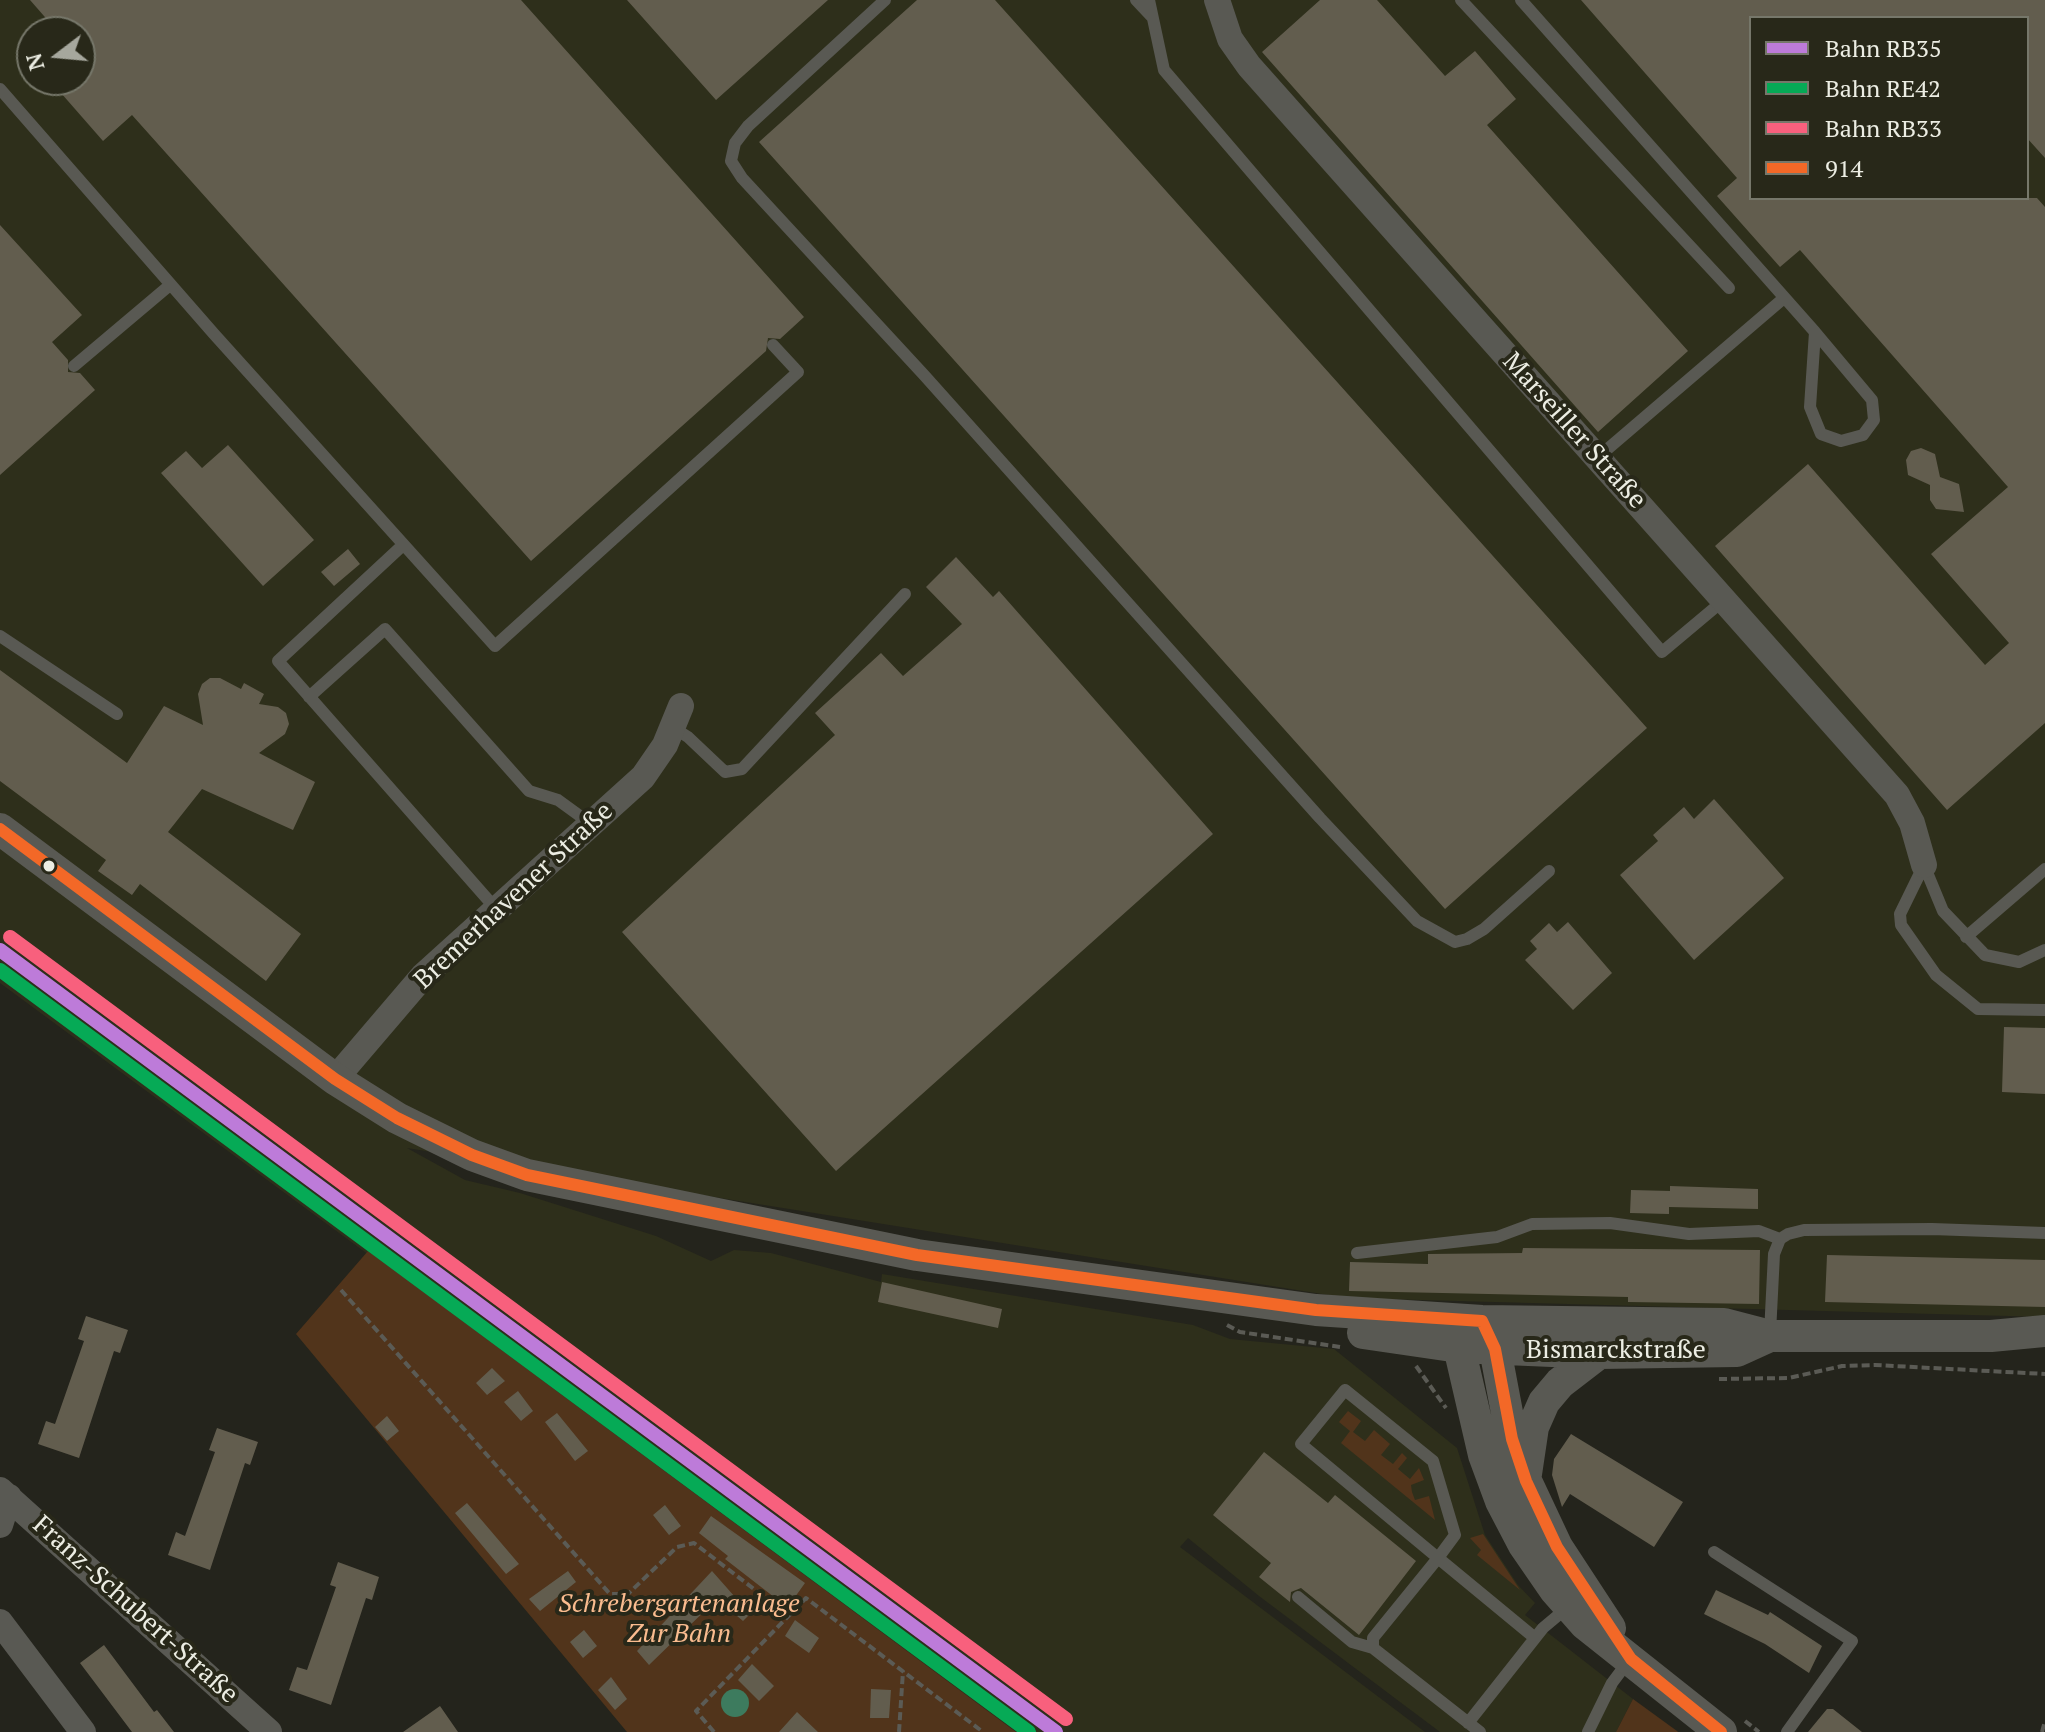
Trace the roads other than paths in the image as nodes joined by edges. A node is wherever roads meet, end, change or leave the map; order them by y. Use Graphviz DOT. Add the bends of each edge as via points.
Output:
graph roads {
  1 [pos="885,0"];
  2 [pos="1136,0"];
  3 [pos="1149,0"];
  4 [pos="1217,0"];
  5 [pos="1461,0"];
  6 [pos="1521,0"];
  7 [pos="1152,17"];
  8 [pos="0,89"];
  9 [pos="170,285"];
  10 [pos="1729,288"];
  11 [pos="1784,298"];
  12 [pos="1815,332"];
  13 [pos="773,345"];
  14 [pos="74,366"];
  15 [pos="1597,458"];
  16 [pos="403,545"];
  17 [pos="905,594"];
  18 [pos="1724,600"];
  19 [pos="0,636"];
  20 [pos="309,697"];
  21 [pos="117,714"];
  22 [pos="677,717"];
  23 [pos="591,824"];
  24 [pos="0,829"];
  25 [pos="1924,865"];
  26 [pos="2045,869"];
  27 [pos="1549,871"];
  28 [pos="497,910"];
  29 [pos="1966,937"];
  30 [pos="2045,950"];
  31 [pos="2045,1010"];
  32 [pos="335,1079"];
  33 [pos="2045,1233"];
  34 [pos="1780,1239"];
  35 [pos="1357,1253"];
  36 [pos="2045,1331"];
  37 [pos="1478,1334"];
  38 [pos="1770,1336"];
  39 [pos="1991,1336"];
  40 [pos="2045,1348"];
  41 [pos="1599,1353"];
  42 [pos="1526,1481"];
  43 [pos="4,1494"];
  44 [pos="0,1525"];
  45 [pos="1714,1552"];
  46 [pos="1438,1558"];
  47 [pos="1298,1597"];
  48 [pos="1568,1607"];
  49 [pos="0,1622"];
  50 [pos="1535,1638"];
  51 [pos="1373,1648"];
  52 [pos="1631,1659"];
  53 [pos="1468,1723"];
  54 [pos="1728,1723"];
  55 [pos="83,1732"];
  56 [pos="269,1732"];
  57 [pos="1480,1732"];
  58 [pos="1588,1732"];
  59 [pos="1787,1732"];
  1 -- 27 [label="lane" via="748,126 735,143 731,161 742,178 1417,921 1455,942 1467,939"];
  2 -- 7 [label="lane"];
  3 -- 7 [label="lane"];
  4 -- 15 [label="street, Marseiller Straße" via="1230,39 1249,66"];
  5 -- 10 [label="lane"];
  6 -- 11 [label="lane"];
  7 -- 18 [label="lane" via="1164,70 1662,652"];
  8 -- 9 [label="lane"];
  9 -- 14 [label="lane"];
  9 -- 16 [label="lane"];
  11 -- 12 [label="lane"];
  11 -- 15 [label="lane"];
  12 -- 12 [label="lane" via="1872,400 1874,420 1863,435 1841,441 1821,434 1810,407"];
  13 -- 16 [label="lane" via="798,372 495,646"];
  15 -- 18 [label="street, Marseiller Straße"];
  16 -- 20 [label="lane" via="278,661"];
  17 -- 22 [label="lane" via="742,769 725,772 688,737"];
  18 -- 25 [label="street, Marseiller Straße" via="1897,795"];
  19 -- 21 [label="lane"];
  20 -- 23 [label="lane" via="385,629 529,791 558,800"];
  20 -- 28 [label="lane"];
  22 -- 23 [label="street, Bremerhavener Straße" via="643,777"];
  23 -- 28 [label="street, Bremerhavener Straße"];
  24 -- 32 [label="street"];
  25 -- 29 [label="lane" via="1943,911"];
  25 -- 31 [label="lane" via="1900,914 1901,925 1936,975 1978,1009"];
  26 -- 29 [label="lane"];
  28 -- 32 [label="street, Bremerhavener Straße" via="423,976"];
  29 -- 30 [label="lane" via="1998,960 2019,962"];
  32 -- 37 [label="street" via="397,1118 527,1175 1246,1315"];
  33 -- 34 [label="lane" via="1804,1230"];
  34 -- 35 [label="lane" via="1759,1231 1689,1234 1610,1223 1532,1224 1497,1237"];
  34 -- 38 [label="lane" via="1772,1266"];
  36 -- 39 [label="street, Bismarckstraße"];
  37 -- 38 [label="street, Bismarckstraße" via="1724,1324"];
  37 -- 41 [label="street, Bismarckstraße"];
  37 -- 42 [label="street"];
  37 -- 48 [label="street" via="1484,1455 1524,1545"];
  38 -- 39 [label="street, Bismarckstraße"];
  38 -- 41 [label="street, Bismarckstraße" via="1737,1351"];
  39 -- 40 [label="street, Bismarckstraße"];
  41 -- 42 [label="street" via="1544,1402 1533,1427"];
  42 -- 52 [label="street" via="1557,1547"];
  43 -- 44 [label="street"];
  43 -- 56 [label="street, Franz-Schubert-Straße"];
  45 -- 59 [label="lane" via="1852,1641"];
  46 -- 46 [label="lane" via="1301,1444 1345,1390 1433,1461 1455,1535"];
  46 -- 50 [label="lane"];
  46 -- 51 [label="lane" via="1373,1638"];
  47 -- 51 [label="lane" via="1352,1642"];
  48 -- 50 [label="lane"];
  48 -- 52 [label="street"];
  49 -- 55 [label="street"];
  50 -- 53 [label="lane"];
  51 -- 53 [label="lane"];
  52 -- 54 [label="street"];
  52 -- 58 [label="lane" via="1612,1683"];
  53 -- 57 [label="lane"];
}
